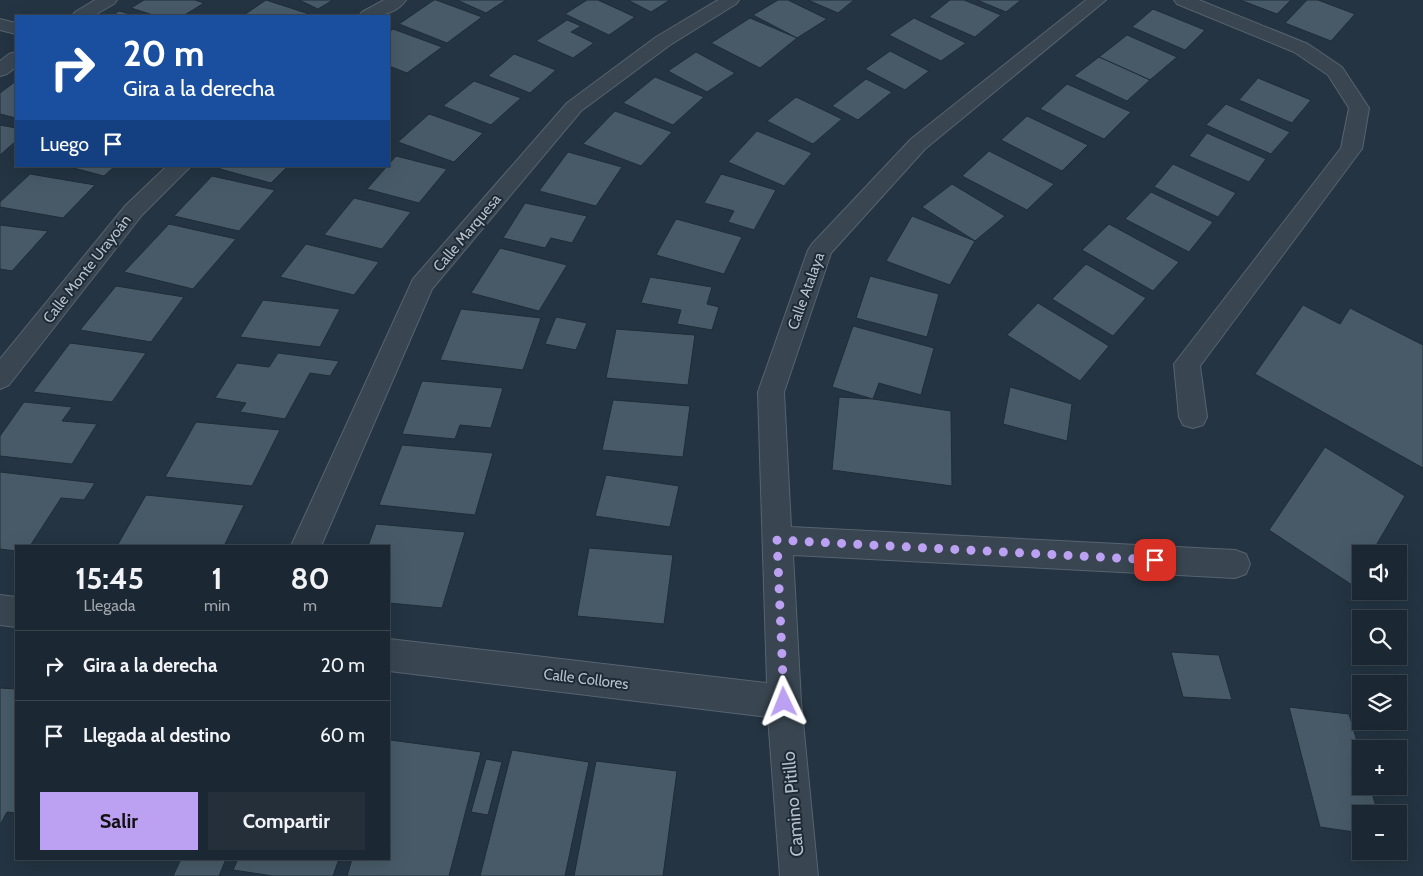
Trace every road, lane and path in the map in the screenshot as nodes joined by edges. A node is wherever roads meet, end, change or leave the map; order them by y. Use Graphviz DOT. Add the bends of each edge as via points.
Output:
graph roads {
  1 [pos="108,0"];
  2 [pos="397,0"];
  3 [pos="730,0"];
  4 [pos="1096,0"];
  5 [pos="1183,0"];
  6 [pos="83,15"];
  7 [pos="370,15"];
  8 [pos="0,24"];
  9 [pos="15,29"];
  10 [pos="15,59"];
  11 [pos="0,70"];
  12 [pos="179,167"];
  13 [pos="0,378"];
  14 [pos="1192,417"];
  15 [pos="777,540"];
  16 [pos="306,545"];
  17 [pos="1235,564"];
  18 [pos="0,610"];
  19 [pos="15,612"];
  20 [pos="390,656"];
  21 [pos="784,702"];
  22 [pos="799,876"];
  1 -- 6 [label="street"];
  2 -- 7 [label="street"];
  3 -- 16 [label="street, Calle Marquesa" via="663,41 574,106 422,285"];
  4 -- 15 [label="street, Calle Atalaya" via="918,144 820,250 771,392"];
  5 -- 14 [label="street" via="1301,48 1335,71 1359,108 1351,149 1187,364"];
  8 -- 9 [label="street"];
  10 -- 11 [label="street"];
  12 -- 13 [label="street, Calle Monte Urayoán" via="134,210"];
  15 -- 17 [label="street"];
  15 -- 21 [label="street, Calle Atalaya"];
  18 -- 19 [label="street"];
  20 -- 21 [label="street, Calle Collores"];
  21 -- 22 [label="street, Camino Pitillo"];
}
